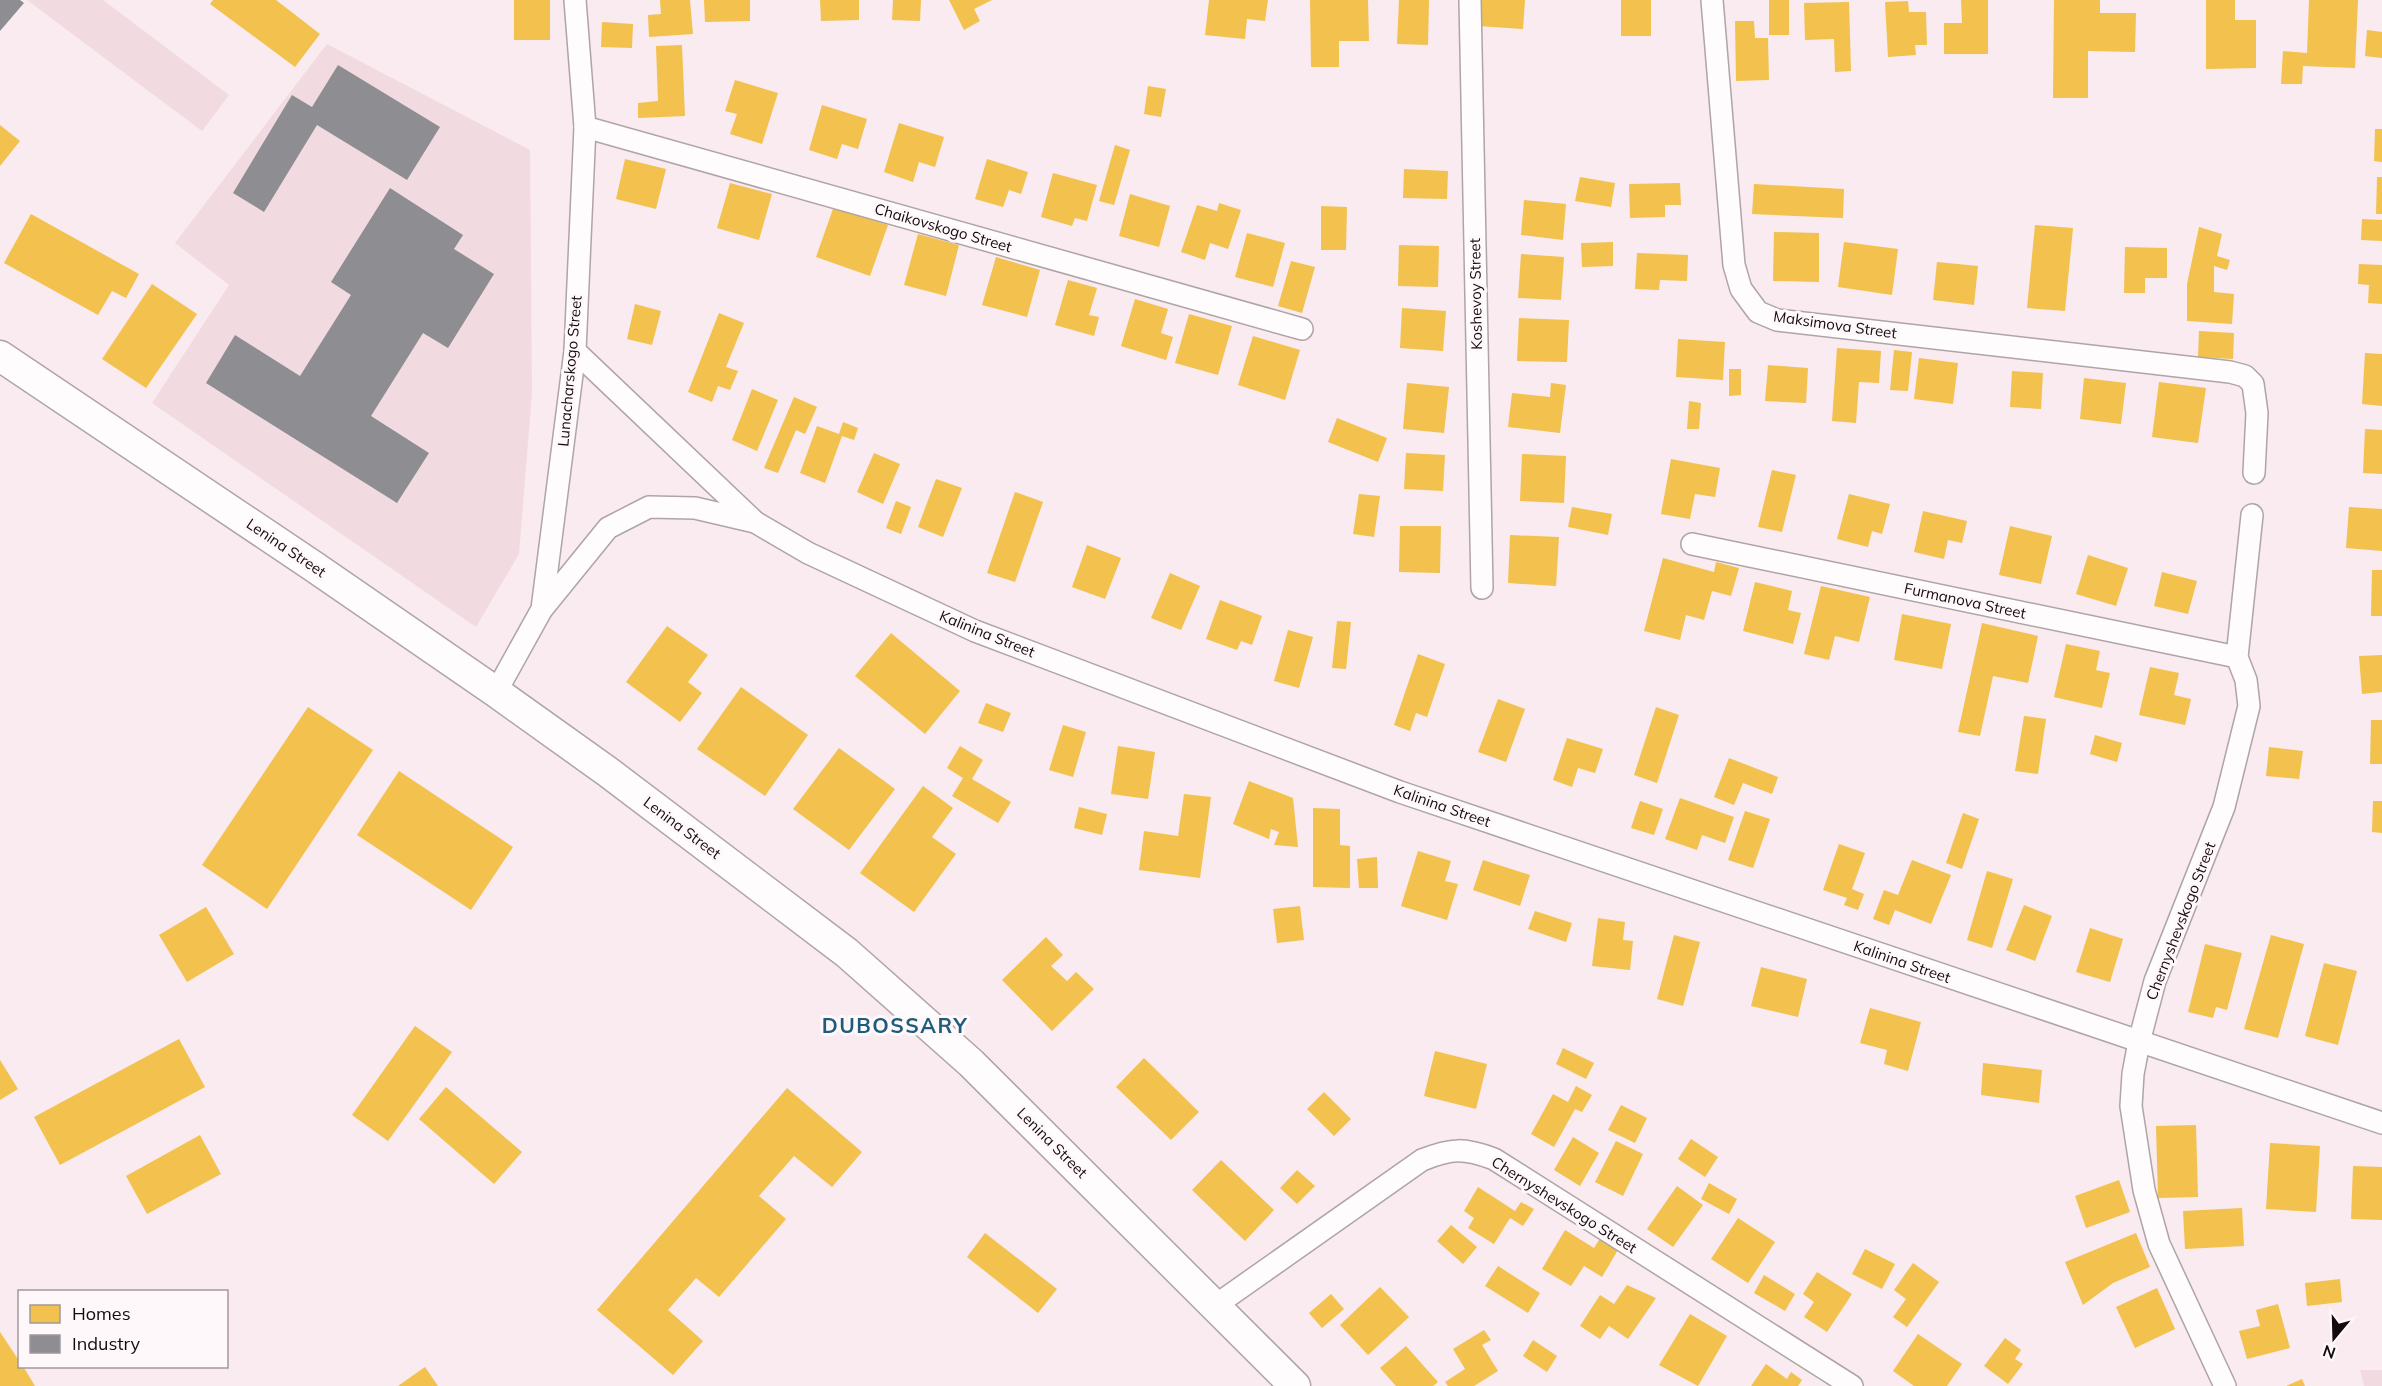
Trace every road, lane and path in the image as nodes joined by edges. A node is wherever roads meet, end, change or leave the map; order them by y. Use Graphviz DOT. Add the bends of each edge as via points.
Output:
graph roads {
  1 [pos="575,0"];
  2 [pos="1470,0"];
  3 [pos="1712,0"];
  4 [pos="585,127"];
  5 [pos="1302,329"];
  6 [pos="575,351"];
  7 [pos="0,356"];
  8 [pos="2254,473"];
  9 [pos="2252,515"];
  10 [pos="755,522"];
  11 [pos="1692,544"];
  12 [pos="1482,588"];
  13 [pos="542,609"];
  14 [pos="2237,657"];
  15 [pos="496,692"];
  16 [pos="2139,1042"];
  17 [pos="2382,1123"];
  18 [pos="1216,1305"];
  19 [pos="1295,1386"];
  20 [pos="1852,1386"];
  21 [pos="2225,1386"];
  1 -- 4 [label="street, Lunacharskogo Street"];
  2 -- 12 [label="street, Koshevoy Street"];
  3 -- 8 [label="street, Maksimova Street" via="1734,265 1741,289 1758,312 1777,320 2245,376 2253,384 2257,413"];
  4 -- 5 [label="street, Chaikovskogo Street"];
  4 -- 6 [label="street, Lunacharskogo Street"];
  6 -- 10 [label="street, Kalinina Street"];
  6 -- 13 [label="street, Lunacharskogo Street"];
  7 -- 15 [label="street, Lenina Street"];
  9 -- 14 [label="street, Chernyshevskogo Street"];
  10 -- 13 [label="street" via="695,508 649,507 608,528"];
  10 -- 16 [label="street, Kalinina Street" via="808,553 975,631 1400,792"];
  11 -- 14 [label="street, Furmanova Street"];
  13 -- 15 [label="street, Lunacharskogo Street"];
  14 -- 16 [label="street, Chernyshevskogo Street" via="2246,680 2249,706 2224,807 2155,981"];
  15 -- 18 [label="street, Lenina Street" via="848,953 971,1063"];
  16 -- 17 [label="street, Kalinina Street"];
  16 -- 21 [label="street, Chernyshevskogo Street" via="2131,1106 2144,1190 2159,1244"];
  18 -- 19 [label="street, Lenina Street"];
  18 -- 20 [label="street, Chernyshevskogo Street" via="1422,1160 1457,1149 1473,1151 1494,1159"];
}
